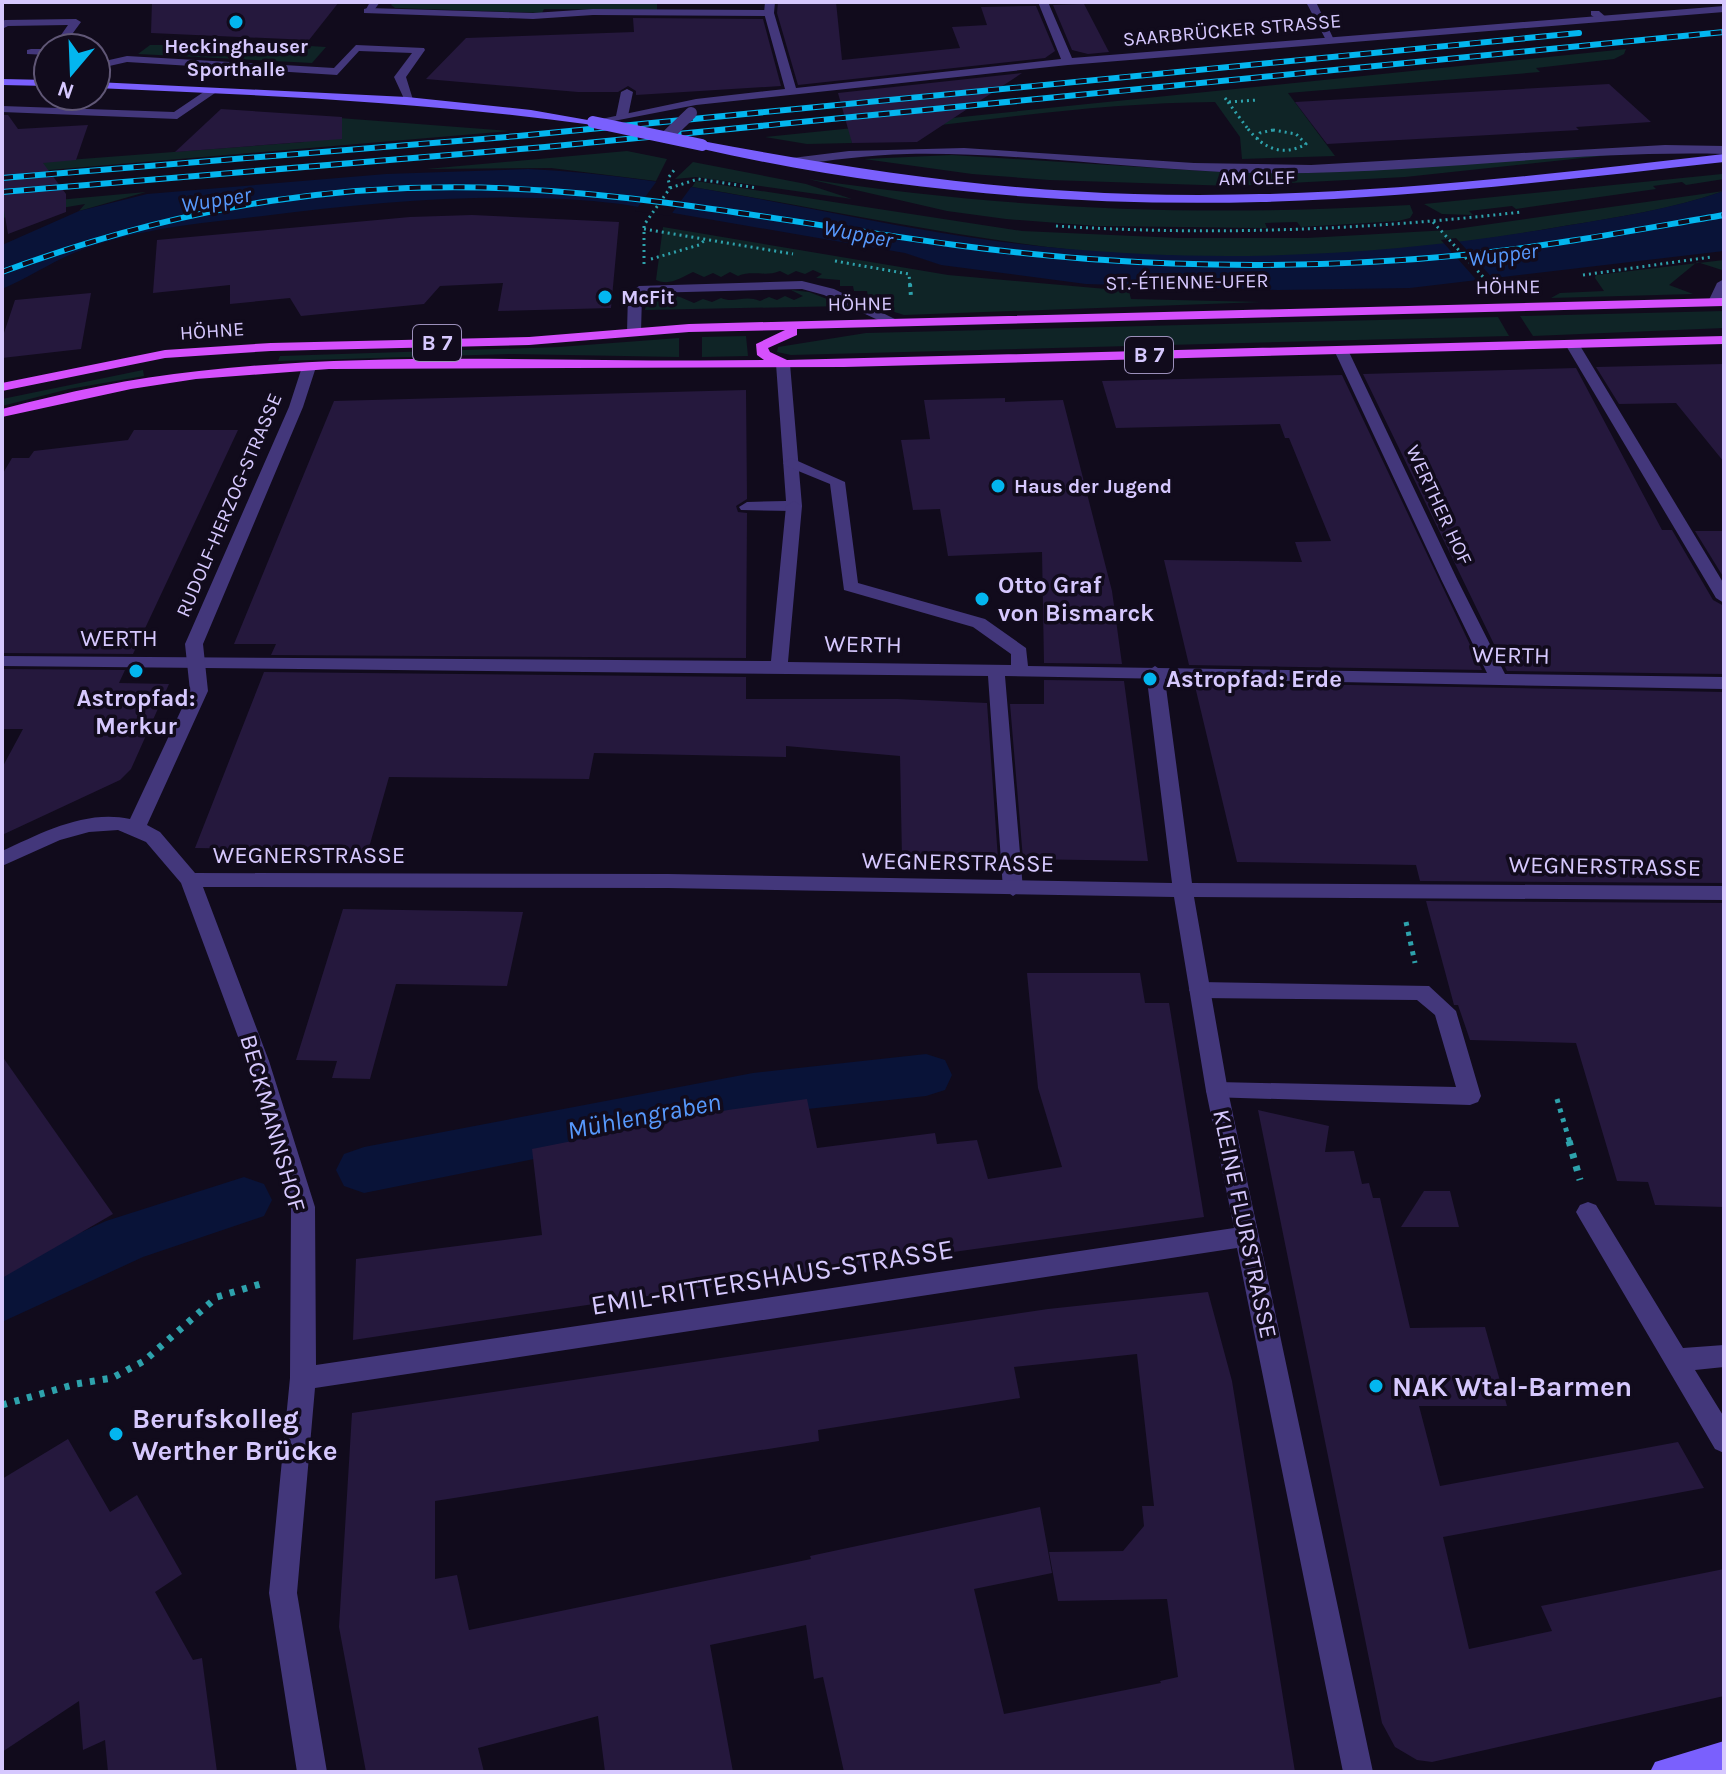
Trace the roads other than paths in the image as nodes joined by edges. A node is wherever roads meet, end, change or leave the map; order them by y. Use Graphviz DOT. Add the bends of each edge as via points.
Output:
graph roads {
  1 [pos="1043,2"];
  2 [pos="1311,2"];
  3 [pos="371,6"];
  4 [pos="769,8"];
  5 [pos="1724,9"];
  6 [pos="2,26"];
  7 [pos="69,32"];
  8 [pos="1331,40"];
  9 [pos="112,62"];
  10 [pos="1068,62"];
  11 [pos="2,82"];
  12 [pos="32,83"];
  13 [pos="112,86"];
  14 [pos="791,90"];
  15 [pos="212,91"];
  16 [pos="627,92"];
  17 [pos="730,98"];
  18 [pos="410,101"];
  19 [pos="2,109"];
  20 [pos="622,116"];
  21 [pos="593,122"];
  22 [pos="666,137"];
  23 [pos="1724,150"];
  24 [pos="1724,158"];
  25 [pos="792,162"];
  26 [pos="1724,283"];
  27 [pos="1720,302"];
  28 [pos="896,323"];
  29 [pos="811,325"];
  30 [pos="634,332"];
  31 [pos="1724,340"];
  32 [pos="1572,344"];
  33 [pos="212,350"];
  34 [pos="1341,350"];
  35 [pos="783,364"];
  36 [pos="309,367"];
  37 [pos="167,379"];
  38 [pos="2,387"];
  39 [pos="2,413"];
  40 [pos="791,463"];
  41 [pos="794,506"];
  42 [pos="747,507"];
  43 [pos="1724,598"];
  44 [pos="2,661"];
  45 [pos="194,662"];
  46 [pos="779,667"];
  47 [pos="996,671"];
  48 [pos="1019,671"];
  49 [pos="1155,672"];
  50 [pos="1498,678"];
  51 [pos="1724,683"];
  52 [pos="136,827"];
  53 [pos="2,859"];
  54 [pos="190,880"];
  55 [pos="1013,889"];
  56 [pos="1183,891"];
  57 [pos="1724,893"];
  58 [pos="1200,990"];
  59 [pos="1217,1091"];
  60 [pos="1588,1212"];
  61 [pos="1249,1236"];
  62 [pos="1724,1356"];
  63 [pos="1676,1360"];
  64 [pos="303,1378"];
  65 [pos="1724,1441"];
  66 [pos="1724,1756"];
  67 [pos="312,1772"];
  68 [pos="1358,1772"];
  69 [pos="1665,1772"];
  1 -- 10 [label="street"];
  2 -- 8 [label="street"];
  3 -- 4 [label="street" via="533,16"];
  4 -- 14 [label="street"];
  5 -- 8 [label="street, SAARBRÜCKER STRASSE"];
  6 -- 7 [label="street" via="76,22"];
  8 -- 10 [label="street, SAARBRÜCKER STRASSE"];
  9 -- 18 [label="street" via="127,59 337,72 356,48 420,50 400,77"];
  10 -- 14 [label="street, SAARBRÜCKER STRASSE"];
  11 -- 12 [label="main road"];
  13 -- 15 [label="main road, AM CLEF"];
  14 -- 17 [label="street, SAARBRÜCKER STRASSE"];
  15 -- 18 [label="main road, AM CLEF"];
  15 -- 19 [label="street" via="177,116"];
  16 -- 20 [label="street"];
  17 -- 20 [label="street"];
  17 -- 22 [label="street, bridge" via="691,113"];
  18 -- 21 [label="main road, AM CLEF"];
  20 -- 21 [label="street"];
  21 -- 22 [label="main road, AM CLEF, bridge"];
  22 -- 25 [label="main road, AM CLEF, bridge"];
  23 -- 25 [label="street, AM CLEF" via="1603,149 1251,169 969,150 852,152"];
  24 -- 25 [label="main road, AM CLEF" via="1423,190 1194,199 1026,193"];
  26 -- 27 [label="street"];
  27 -- 28 [label="main road, HÖHNE / B 7"];
  28 -- 29 [label="main road, HÖHNE / B 7"];
  28 -- 30 [label="street" via="802,285 644,289 635,294"];
  29 -- 30 [label="main road, HÖHNE / B 7"];
  29 -- 35 [label="main road" via="761,347 764,355"];
  30 -- 33 [label="main road, HÖHNE / B 7" via="529,341"];
  31 -- 32 [label="main road, HÖHNE / B 7"];
  32 -- 34 [label="main road, HÖHNE / B 7"];
  32 -- 43 [label="street"];
  33 -- 37 [label="main road" via="161,371 160,377"];
  33 -- 38 [label="main road, HÖHNE / B 7" via="124,360"];
  34 -- 35 [label="main road, HÖHNE / B 7"];
  34 -- 50 [label="street, WERTHER HOF"];
  35 -- 36 [label="main road, HÖHNE / B 7"];
  35 -- 40 [label="street"];
  36 -- 37 [label="main road, HÖHNE / B 7"];
  36 -- 45 [label="street, RUDOLF-HERZOG-STRASSE" via="204,618"];
  37 -- 39 [label="main road, HÖHNE / B 7"];
  40 -- 41 [label="street"];
  40 -- 48 [label="street" via="837,482 850,586 979,623 1020,652"];
  41 -- 42 [label="street"];
  41 -- 46 [label="street"];
  44 -- 45 [label="street, WERTH"];
  45 -- 46 [label="street, WERTH"];
  45 -- 52 [label="street" via="199,691"];
  46 -- 47 [label="street, WERTH"];
  47 -- 48 [label="street, WERTH"];
  47 -- 55 [label="street"];
  48 -- 49 [label="street, WERTH"];
  49 -- 50 [label="street, WERTH"];
  49 -- 56 [label="street, KLEINE FLURSTRASSE"];
  50 -- 51 [label="street, WERTH"];
  52 -- 53 [label="street" via="89,825"];
  52 -- 54 [label="street, BECKMANNSHOF" via="168,851"];
  54 -- 55 [label="street, WEGNERSTRASSE" via="668,881"];
  54 -- 64 [label="street, BECKMANNSHOF" via="258,1061 303,1207"];
  55 -- 56 [label="street, WEGNERSTRASSE"];
  56 -- 57 [label="street, WEGNERSTRASSE"];
  56 -- 58 [label="street, KLEINE FLURSTRASSE"];
  58 -- 59 [label="street, KLEINE FLURSTRASSE"];
  58 -- 59 [label="street" via="1422,992 1445,1011 1470,1096"];
  59 -- 61 [label="street, KLEINE FLURSTRASSE"];
  60 -- 63 [label="street"];
  61 -- 64 [label="street, EMIL-RITTERSHAUS-STRASSE"];
  61 -- 68 [label="street, KLEINE FLURSTRASSE"];
  62 -- 63 [label="street"];
  63 -- 65 [label="street"];
  64 -- 67 [label="street, BECKMANNSHOF" via="283,1593"];
  66 -- 69 [label="main road"];
}
